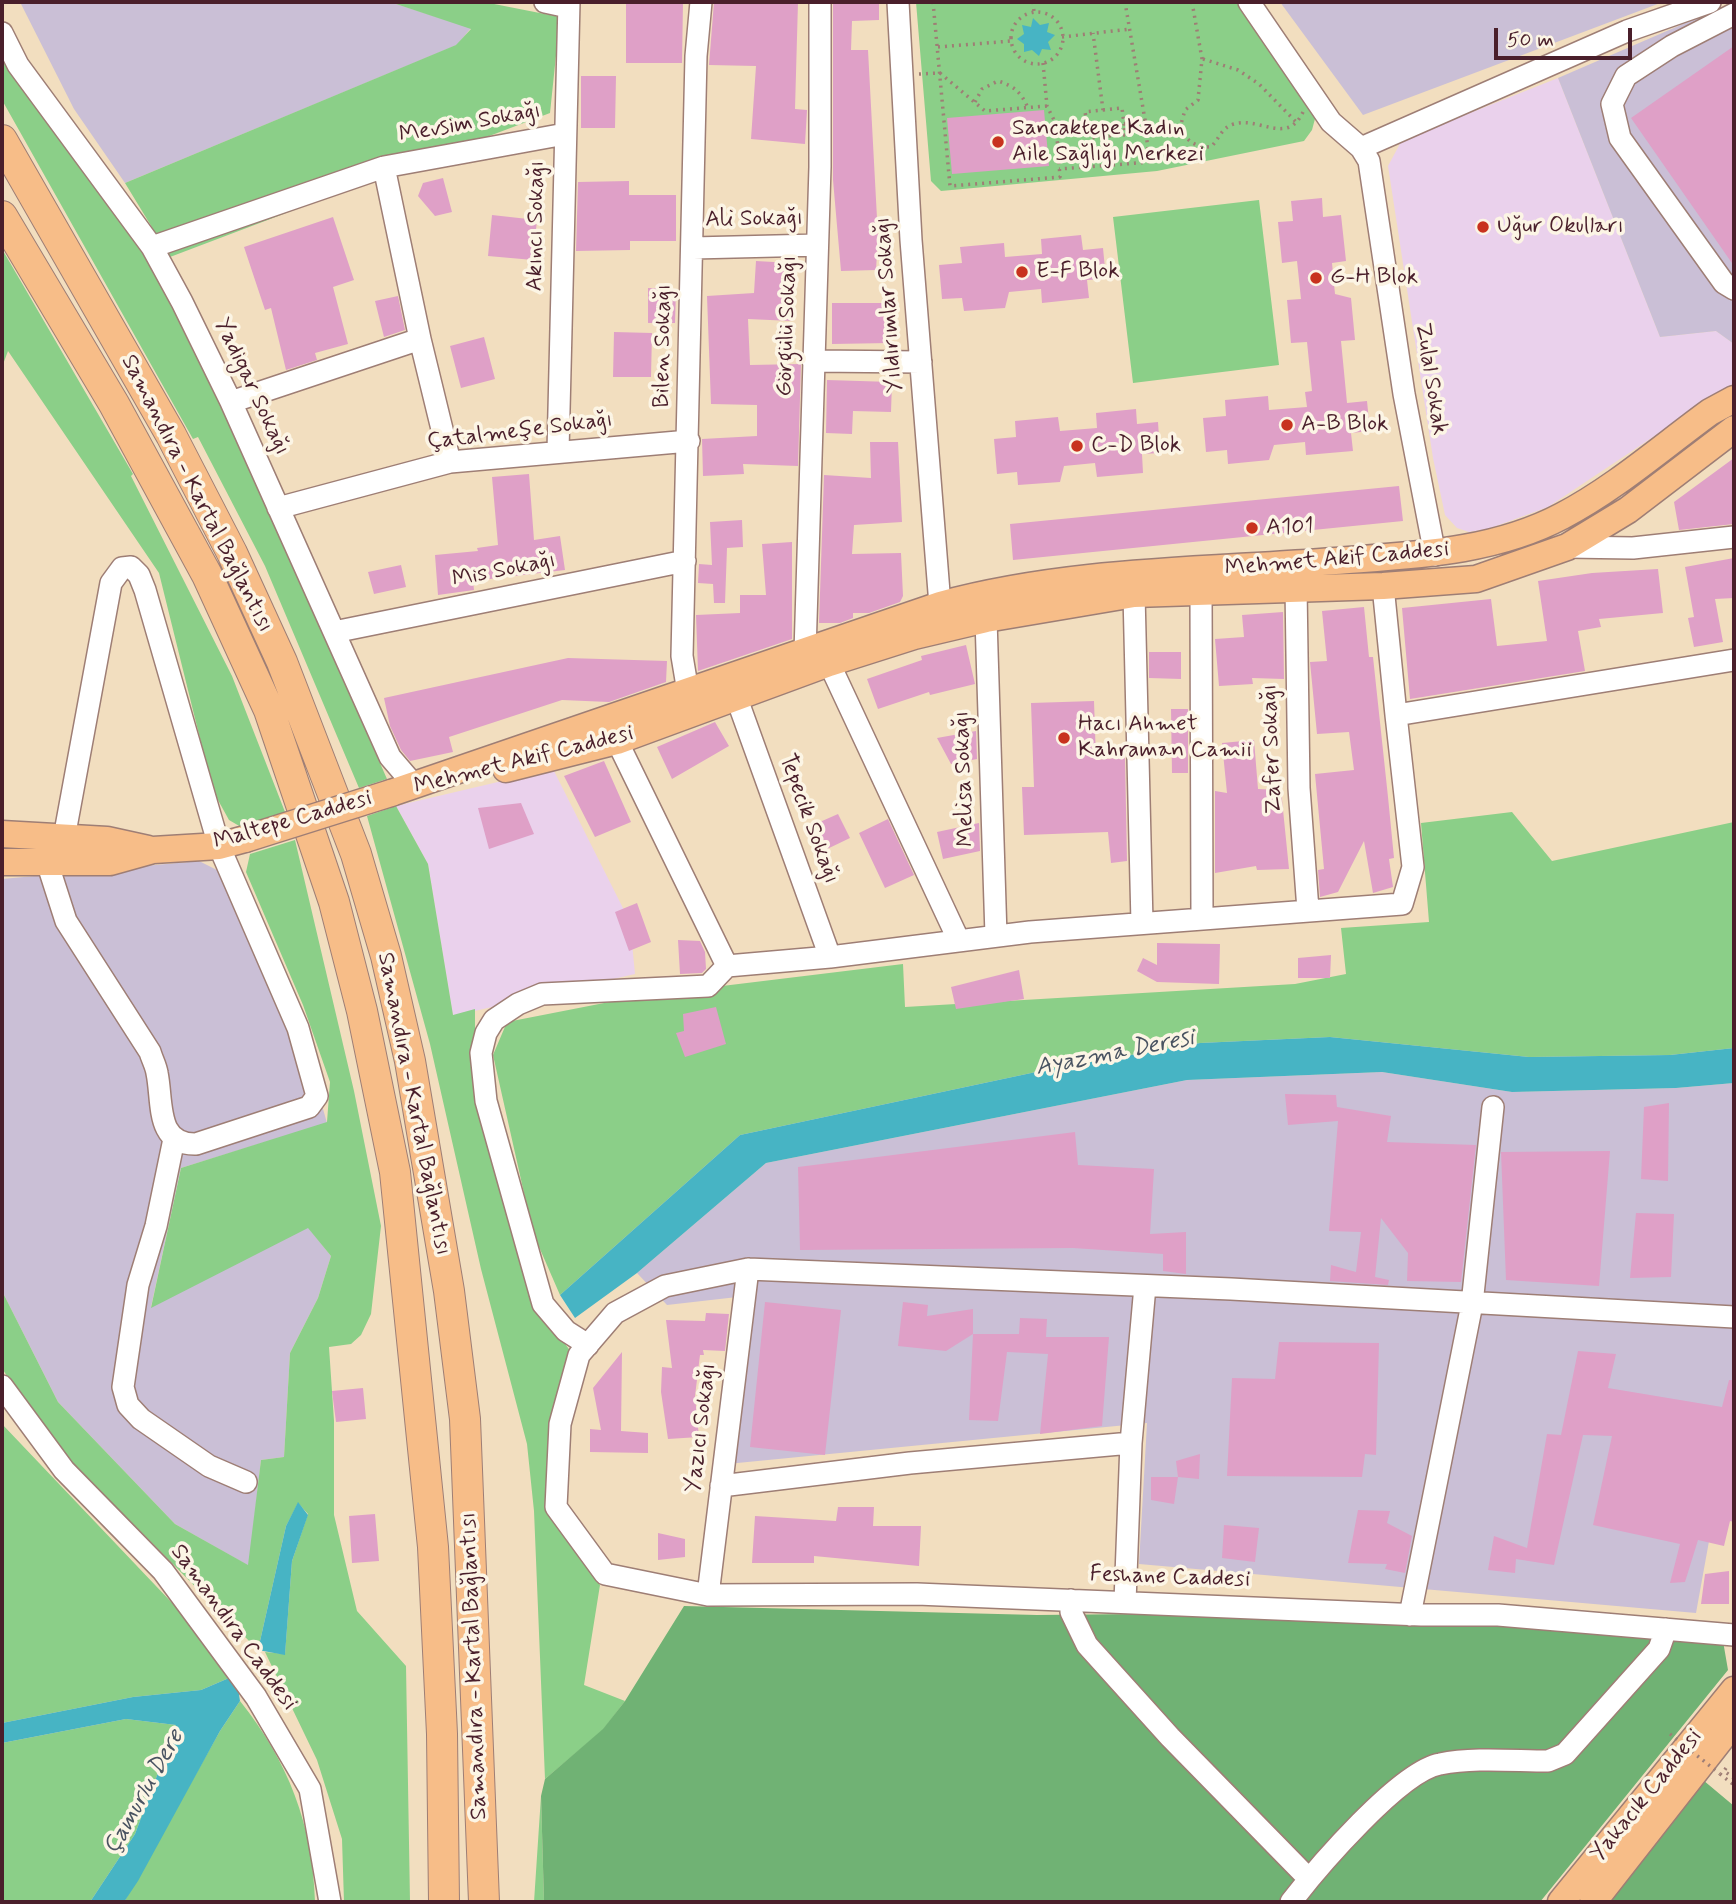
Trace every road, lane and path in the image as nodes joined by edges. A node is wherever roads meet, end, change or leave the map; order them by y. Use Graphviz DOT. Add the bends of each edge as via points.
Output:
graph roads {
  1 [pos="545,2"];
  2 [pos="701,2"];
  3 [pos="820,2"];
  4 [pos="898,2"];
  5 [pos="933,2"];
  6 [pos="1033,2"];
  7 [pos="1125,2"];
  8 [pos="1192,2"];
  9 [pos="1249,2"];
  10 [pos="1710,2"];
  11 [pos="568,4"];
  12 [pos="1034,12"];
  13 [pos="1734,14"];
  14 [pos="1130,29"];
  15 [pos="2,33"];
  16 [pos="1093,33"];
  17 [pos="1062,37"];
  18 [pos="1011,41"];
  19 [pos="938,47"];
  20 [pos="1202,59"];
  21 [pos="1043,63"];
  22 [pos="940,73"];
  23 [pos="902,75"];
  24 [pos="1311,92"];
  25 [pos="975,102"];
  26 [pos="1047,106"];
  27 [pos="1028,108"];
  28 [pos="1103,110"];
  29 [pos="1144,120"];
  30 [pos="1087,122"];
  31 [pos="1056,124"];
  32 [pos="1124,124"];
  33 [pos="1298,124"];
  34 [pos="565,134"];
  35 [pos="1109,136"];
  36 [pos="2,140"];
  37 [pos="1361,148"];
  38 [pos="1112,165"];
  39 [pos="384,167"];
  40 [pos="1059,169"];
  41 [pos="2,216"];
  42 [pos="817,245"];
  43 [pos="152,247"];
  44 [pos="693,248"];
  45 [pos="1734,289"];
  46 [pos="421,339"];
  47 [pos="813,361"];
  48 [pos="921,362"];
  49 [pos="1734,398"];
  50 [pos="231,402"];
  51 [pos="1734,429"];
  52 [pos="688,441"];
  53 [pos="558,451"];
  54 [pos="450,462"];
  55 [pos="278,508"];
  56 [pos="1628,510"];
  57 [pos="1734,537"];
  58 [pos="1567,547"];
  59 [pos="1633,548"];
  60 [pos="1436,555"];
  61 [pos="1350,560"];
  62 [pos="685,561"];
  63 [pos="1196,582"];
  64 [pos="1382,586"];
  65 [pos="1296,587"];
  66 [pos="1133,594"];
  67 [pos="940,605"];
  68 [pos="986,619"];
  69 [pos="334,632"];
  70 [pos="804,652"];
  71 [pos="1734,660"];
  72 [pos="829,663"];
  73 [pos="688,692"];
  74 [pos="737,699"];
  75 [pos="1396,715"];
  76 [pos="617,741"];
  77 [pos="403,789"];
  78 [pos="2,834"];
  79 [pos="65,838"];
  80 [pos="219,846"];
  81 [pos="153,850"];
  82 [pos="2,862"];
  83 [pos="47,862"];
  84 [pos="1308,910"];
  85 [pos="1202,918"];
  86 [pos="1142,923"];
  87 [pos="996,936"];
  88 [pos="959,941"];
  89 [pos="830,957"];
  90 [pos="727,965"];
  91 [pos="1493,1107"];
  92 [pos="174,1139"];
  93 [pos="748,1269"];
  94 [pos="1145,1286"];
  95 [pos="1472,1304"];
  96 [pos="1734,1317"];
  97 [pos="588,1345"];
  98 [pos="2,1386"];
  99 [pos="1131,1443"];
  100 [pos="246,1482"];
  101 [pos="721,1486"];
  102 [pos="708,1595"];
  103 [pos="1071,1600"];
  104 [pos="1125,1602"];
  105 [pos="1410,1615"];
  106 [pos="1666,1629"];
  107 [pos="1734,1635"];
  108 [pos="1734,1690"];
  109 [pos="1734,1722"];
  110 [pos="1670,1734"];
  111 [pos="1722,1772"];
  112 [pos="1734,1778"];
  113 [pos="1734,1785"];
  114 [pos="1309,1879"];
  115 [pos="330,1902"];
  116 [pos="444,1902"];
  117 [pos="484,1902"];
  118 [pos="1292,1902"];
  119 [pos="1561,1902"];
  120 [pos="1593,1902"];
  1 -- 11 [label="street"];
  2 -- 44 [label="street, Bilen Sokağı"];
  3 -- 42 [label="street, Görgülü Sokağı"];
  4 -- 23 [label="street, Yıldırımlar Sokağı"];
  5 -- 19 [label="path"];
  6 -- 12 [label="path"];
  7 -- 14 [label="path"];
  8 -- 20 [label="path"];
  9 -- 24 [label="street, Zulal Sokak"];
  10 -- 37 [label="street" via="1627,32"];
  11 -- 34 [label="street, Akıncı Sokağı"];
  12 -- 17 [label="path" via="1057,22"];
  12 -- 18 [label="path" via="1019,18"];
  13 -- 45 [label="street" via="1626,76 1612,104 1620,138 1724,283"];
  14 -- 16 [label="path"];
  14 -- 29 [label="path"];
  15 -- 43 [label="street, Yadigar Sokağı" via="18,65"];
  16 -- 17 [label="path"];
  16 -- 28 [label="path"];
  17 -- 21 [label="path" via="1057,53"];
  18 -- 19 [label="path"];
  18 -- 21 [label="path" via="1026,61"];
  19 -- 22 [label="path"];
  20 -- 33 [label="path" via="1238,70 1259,84"];
  20 -- 33 [label="path" via="1198,100 1185,110 1181,124 1189,141 1211,147 1224,128 1236,123 1283,128"];
  21 -- 26 [label="path"];
  22 -- 23 [label="path"];
  22 -- 25 [label="path"];
  22 -- 40 [label="path" via="950,186 1060,177"];
  23 -- 48 [label="street, Yıldırımlar Sokağı"];
  24 -- 33 [label="path"];
  24 -- 37 [label="street, Zulal Sokak" via="1331,122"];
  25 -- 27 [label="path" via="985,111"];
  25 -- 27 [label="path" via="982,89 998,81 1021,94"];
  26 -- 27 [label="path"];
  26 -- 31 [label="path"];
  28 -- 30 [label="path" via="1086,112"];
  28 -- 32 [label="path" via="1122,108"];
  29 -- 32 [label="path"];
  29 -- 38 [label="path" via="1149,162"];
  30 -- 31 [label="path"];
  30 -- 35 [label="path" via="1089,138"];
  31 -- 40 [label="path"];
  32 -- 35 [label="path" via="1125,135"];
  34 -- 39 [label="street, Mevsim Sokağı"];
  34 -- 53 [label="street, Akıncı Sokağı"];
  35 -- 38 [label="path"];
  36 -- 117 [label="highway, Samandıra - Kartal Bağlantısı" via="171,435 232,553 282,662 356,853 386,956 410,1061 445,1264 465,1419"];
  37 -- 60 [label="street, Zulal Sokak" via="1373,175 1404,394"];
  38 -- 40 [label="path"];
  39 -- 43 [label="street, Mevsim Sokağı"];
  39 -- 46 [label="street"];
  41 -- 116 [label="highway, Samandıra - Kartal Bağlantısı" via="114,404 207,575 269,710 334,902 395,1172 433,1548"];
  42 -- 44 [label="street, Ali Sokağı"];
  42 -- 47 [label="street, Görgülü Sokağı"];
  43 -- 50 [label="street, Yadigar Sokağı"];
  44 -- 52 [label="street, Bilen Sokağı"];
  46 -- 50 [label="street"];
  46 -- 54 [label="street"];
  47 -- 48 [label="street"];
  47 -- 70 [label="street, Görgülü Sokağı"];
  48 -- 67 [label="street, Yıldırımlar Sokağı"];
  49 -- 60 [label="main road, Mehmet Akif Caddesi" via="1562,516 1506,538"];
  50 -- 55 [label="street, Yadigar Sokağı"];
  51 -- 56 [label="main road, Mehmet Akif Caddesi"];
  52 -- 53 [label="street, Çatalmeşe Sokağı"];
  52 -- 62 [label="street, Bilen Sokağı"];
  53 -- 54 [label="street, Çatalmeşe Sokağı"];
  54 -- 55 [label="street, Çatalmeşe Sokağı"];
  55 -- 69 [label="street, Yadigar Sokağı"];
  56 -- 58 [label="main road, Mehmet Akif Caddesi"];
  56 -- 59 [label="street"];
  57 -- 59 [label="street"];
  58 -- 59 [label="street"];
  58 -- 64 [label="main road, Mehmet Akif Caddesi" via="1476,579"];
  60 -- 61 [label="main road, Mehmet Akif Caddesi"];
  61 -- 63 [label="main road, Mehmet Akif Caddesi"];
  61 -- 64 [label="main road"];
  62 -- 69 [label="street, Mis Sokağı"];
  62 -- 73 [label="street, Bilen Sokağı" via="682,656"];
  63 -- 65 [label="main road, Mehmet Akif Caddesi"];
  63 -- 66 [label="main road, Mehmet Akif Caddesi"];
  63 -- 67 [label="main road, Mehmet Akif Caddesi" via="1051,581"];
  63 -- 85 [label="street"];
  64 -- 65 [label="main road, Mehmet Akif Caddesi"];
  64 -- 75 [label="street"];
  65 -- 84 [label="street, Zafer Sokağı" via="1298,788"];
  66 -- 68 [label="main road, Mehmet Akif Caddesi"];
  66 -- 86 [label="street"];
  67 -- 70 [label="main road, Mehmet Akif Caddesi"];
  68 -- 72 [label="main road, Mehmet Akif Caddesi"];
  68 -- 87 [label="street, Melisa Sokağı"];
  69 -- 77 [label="street, Yadigar Sokağı"];
  70 -- 72 [label="main road"];
  70 -- 73 [label="main road, Mehmet Akif Caddesi"];
  71 -- 75 [label="street"];
  72 -- 74 [label="main road, Mehmet Akif Caddesi"];
  72 -- 88 [label="street"];
  73 -- 77 [label="main road, Mehmet Akif Caddesi"];
  74 -- 76 [label="main road, Mehmet Akif Caddesi"];
  74 -- 89 [label="street, Tepecik Sokağı"];
  75 -- 84 [label="street" via="1413,867 1402,904"];
  76 -- 77 [label="main road, Mehmet Akif Caddesi" via="477,777"];
  76 -- 90 [label="street"];
  77 -- 80 [label="main road, Maltepe Caddesi, bridge"];
  78 -- 79 [label="main road, Maltepe Caddesi"];
  79 -- 80 [label="street" via="111,583 122,568 131,567 145,590"];
  79 -- 81 [label="main road, Maltepe Caddesi" via="107,840"];
  80 -- 81 [label="main road, Maltepe Caddesi"];
  80 -- 92 [label="street" via="298,1028 317,1096 309,1107 195,1144"];
  81 -- 83 [label="main road, Maltepe Caddesi" via="110,862"];
  82 -- 83 [label="main road, Maltepe Caddesi"];
  83 -- 92 [label="street" via="66,921 150,1052 158,1074 164,1123"];
  84 -- 85 [label="street"];
  85 -- 86 [label="street"];
  86 -- 87 [label="street"];
  87 -- 88 [label="street"];
  88 -- 89 [label="street"];
  89 -- 90 [label="street"];
  90 -- 97 [label="street" via="708,986 542,994 494,1020 485,1032 481,1053 485,1101 543,1304 566,1331"];
  91 -- 95 [label="street"];
  92 -- 100 [label="street" via="138,1285 123,1388 128,1405 141,1419 209,1466"];
  93 -- 94 [label="street"];
  93 -- 97 [label="street" via="665,1286 615,1313"];
  93 -- 101 [label="street, Yazıcı Sokağı"];
  94 -- 95 [label="street"];
  94 -- 99 [label="street"];
  95 -- 96 [label="street"];
  95 -- 105 [label="street"];
  97 -- 102 [label="street, Feshane Caddesi" via="579,1356 559,1424 556,1507 606,1574"];
  98 -- 115 [label="street, Samandıra Caddesi" via="64,1471 163,1571 256,1697 310,1789"];
  99 -- 101 [label="street"];
  99 -- 104 [label="street"];
  101 -- 102 [label="street, Yazıcı Sokağı"];
  102 -- 103 [label="street, Feshane Caddesi" via="917,1594"];
  103 -- 104 [label="street, Feshane Caddesi"];
  103 -- 114 [label="street" via="1071,1612 1087,1645"];
  104 -- 105 [label="street, Feshane Caddesi"];
  105 -- 106 [label="street, Feshane Caddesi" via="1498,1615"];
  106 -- 107 [label="street, Feshane Caddesi"];
  106 -- 114 [label="street" via="1659,1648 1565,1754 1548,1761 1440,1764 1419,1771"];
  108 -- 119 [label="main road, Yakacık Caddesi"];
  109 -- 120 [label="main road, Yakacık Caddesi"];
  110 -- 111 [label="path, bridge"];
  111 -- 112 [label="path"];
  111 -- 113 [label="path"];
  114 -- 118 [label="street"];
}
